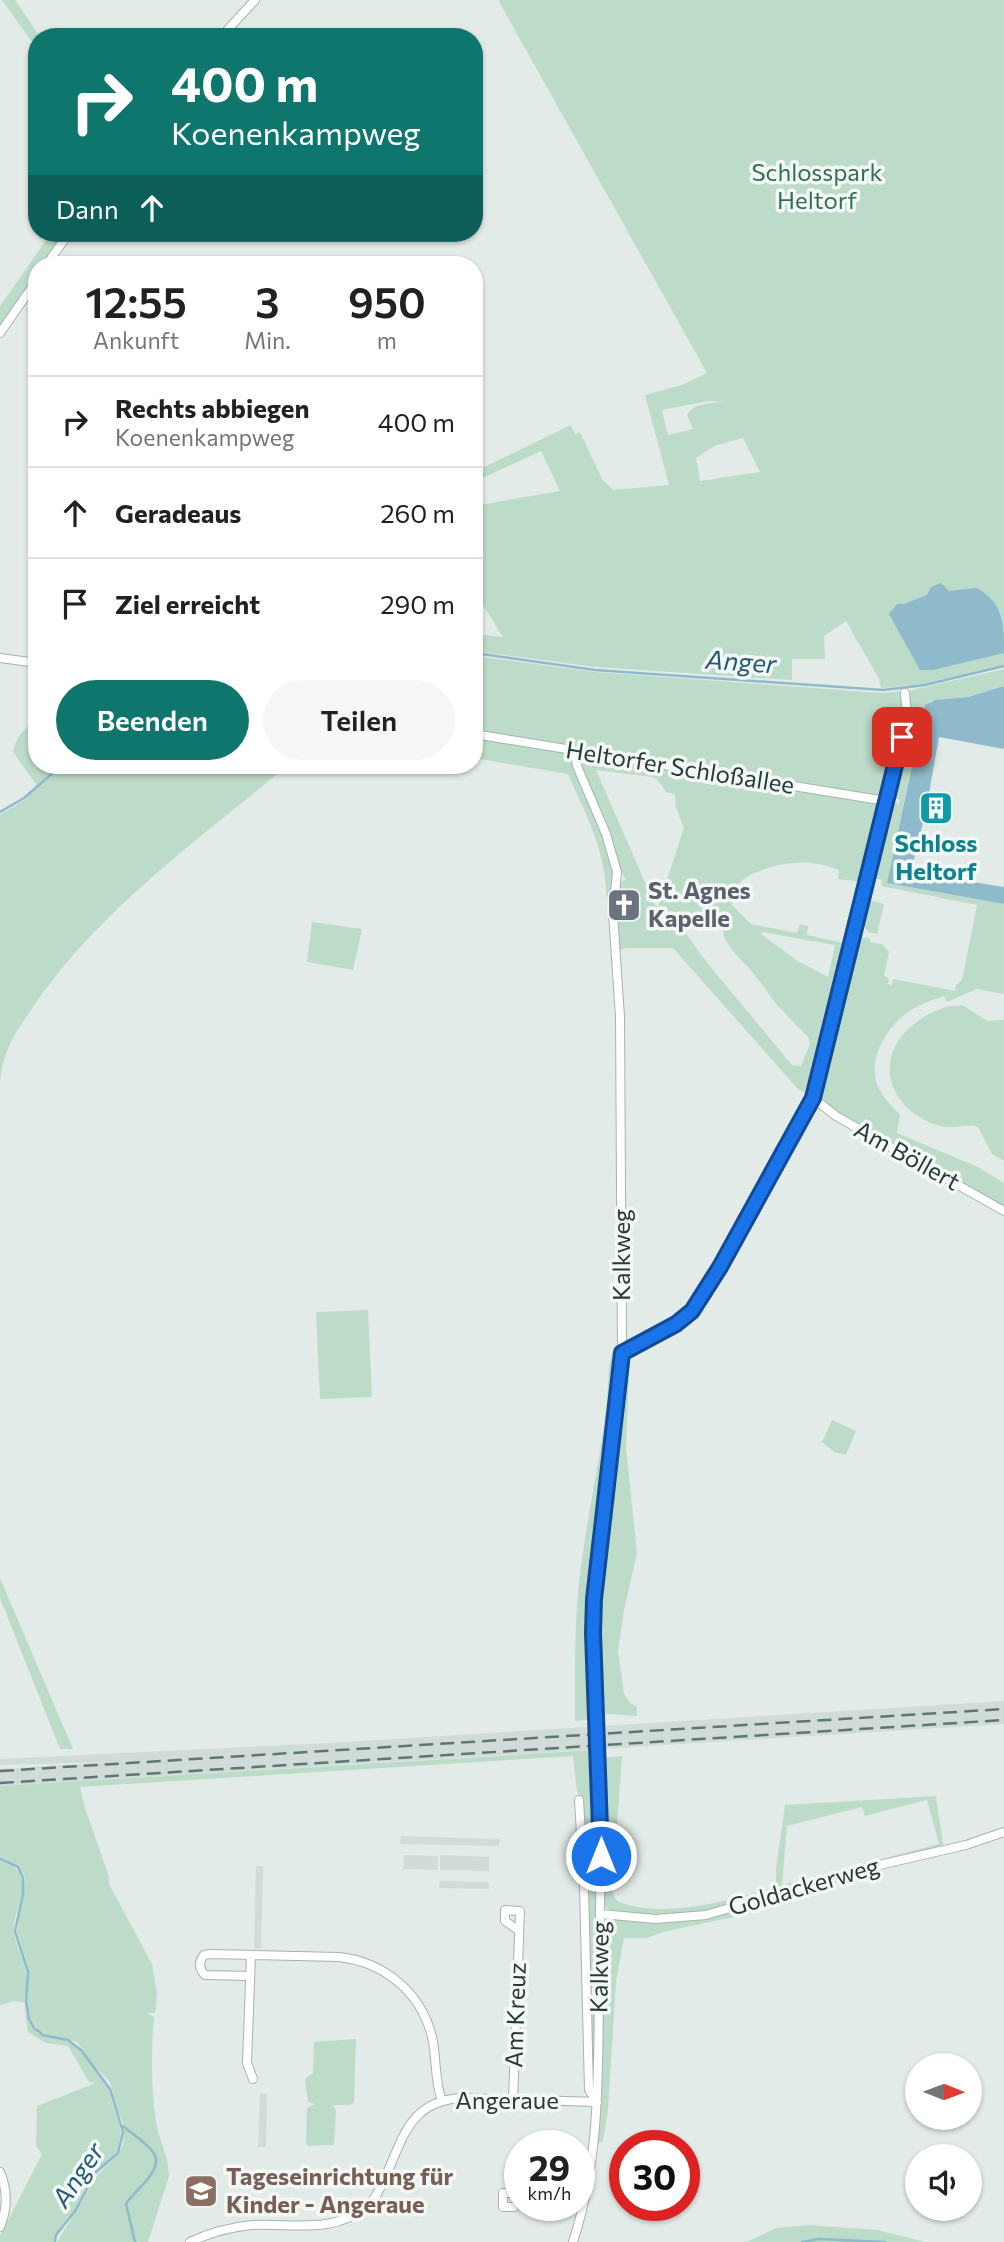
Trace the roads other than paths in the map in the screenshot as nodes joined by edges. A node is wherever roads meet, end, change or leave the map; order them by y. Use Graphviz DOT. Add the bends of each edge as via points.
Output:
graph roads {
  1 [pos="255,0"];
  2 [pos="229,28"];
  3 [pos="28,292"];
  4 [pos="0,333"];
  5 [pos="0,658"];
  6 [pos="28,662"];
  7 [pos="905,692"];
  8 [pos="483,736"];
  9 [pos="575,751"];
  10 [pos="886,801"];
  11 [pos="813,1098"];
  12 [pos="1004,1211"];
  13 [pos="622,1353"];
  14 [pos="579,1800"];
  15 [pos="1004,1832"];
  16 [pos="601,1914"];
  17 [pos="519,1930"];
  18 [pos="251,1955"];
  19 [pos="250,1976"];
  20 [pos="253,2079"];
  21 [pos="513,2099"];
  22 [pos="442,2101"];
  23 [pos="597,2102"];
  24 [pos="595,2145"];
  25 [pos="0,2172"];
  26 [pos="577,2221"];
  27 [pos="0,2227"];
  28 [pos="190,2242"];
  29 [pos="573,2242"];
  1 -- 2 [label="street"];
  3 -- 4 [label="street"];
  5 -- 6 [label="street"];
  7 -- 10 [label="street" via="907,716"];
  8 -- 9 [label="street, Heltorfer Schloßallee"];
  9 -- 10 [label="street, Heltorfer Schloßallee"];
  9 -- 13 [label="street, Kalkweg" via="617,872 612,914 620,1017"];
  10 -- 11 [label="street"];
  11 -- 12 [label="street, Am Böllert" via="836,1116"];
  11 -- 13 [label="street" via="692,1311"];
  13 -- 16 [label="street, Kalkweg, bridge" via="594,1599"];
  14 -- 23 [label="street, Kalkweg" via="589,2090"];
  15 -- 16 [label="street, Goldackerweg" via="706,1914 656,1919"];
  16 -- 23 [label="street, Kalkweg"];
  17 -- 21 [label="street, Am Kreuz"];
  18 -- 19 [label="street"];
  18 -- 19 [label="street" via="208,1954 200,1961 208,1976"];
  18 -- 22 [label="street" via="353,1958 398,1981 428,2024"];
  19 -- 20 [label="street" via="247,2063"];
  21 -- 22 [label="street, Angeraue"];
  21 -- 23 [label="street, Angeraue"];
  22 -- 28 [label="street, Angeraue" via="410,2122 376,2196 352,2217 332,2225 243,2226"];
  23 -- 24 [label="street, Kalkweg"];
  25 -- 27 [label="street" via="7,2203"];
  26 -- 29 [label="street, Kalkweg"];
}
